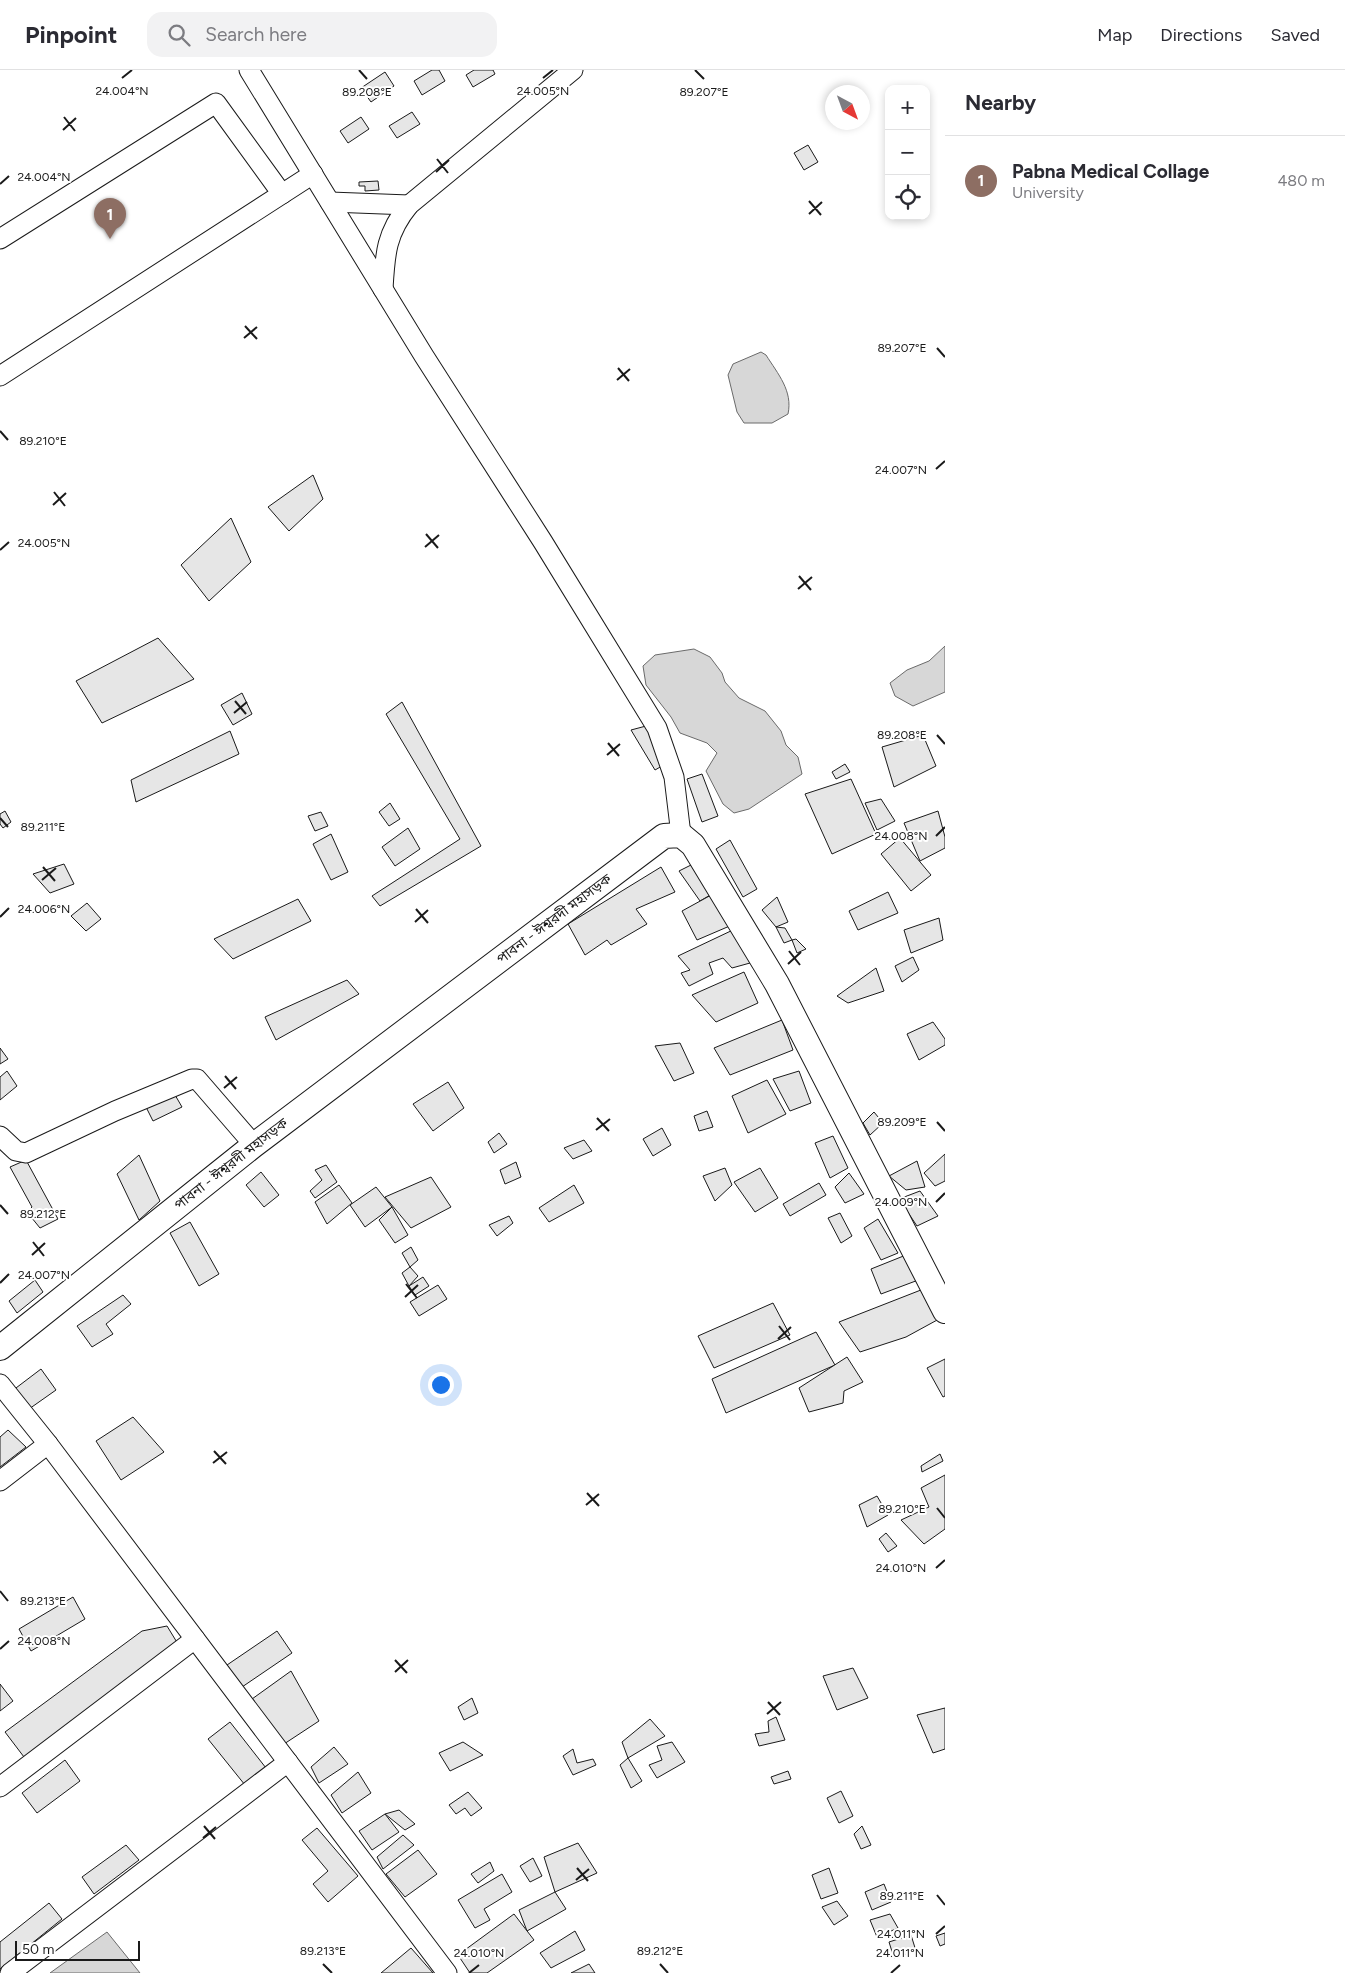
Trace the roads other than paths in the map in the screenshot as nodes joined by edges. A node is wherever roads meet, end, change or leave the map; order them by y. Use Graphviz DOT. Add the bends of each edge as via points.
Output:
graph roads {
  1 [pos="249,70"];
  2 [pos="573,70"];
  3 [pos="313,174"];
  4 [pos="282,194"];
  5 [pos="330,202"];
  6 [pos="409,205"];
  7 [pos="0,239"];
  8 [pos="383,289"];
  9 [pos="0,376"];
  10 [pos="681,835"];
  11 [pos="0,1136"];
  12 [pos="254,1146"];
  13 [pos="945,1310"];
  14 [pos="0,1348"];
  15 [pos="0,1384"];
  16 [pos="48,1444"];
  17 [pos="0,1481"];
  18 [pos="195,1639"];
  19 [pos="288,1762"];
  20 [pos="0,1787"];
  21 [pos="10,1973"];
  22 [pos="447,1973"];
  1 -- 3 [label="street"];
  2 -- 6 [label="street"];
  3 -- 4 [label="street"];
  3 -- 5 [label="street"];
  4 -- 7 [label="street" via="216,103"];
  4 -- 9 [label="street"];
  5 -- 6 [label="street"];
  5 -- 8 [label="street"];
  6 -- 8 [label="street" via="395,222 385,250"];
  8 -- 10 [label="street" via="657,728 674,777"];
  10 -- 12 [label="main road, পাবনা - ঈশ্বরদী মহাসড়ক" via="664,836"];
  10 -- 13 [label="main road" via="693,845 777,984"];
  11 -- 12 [label="street" via="16,1151 26,1153 197,1079"];
  12 -- 14 [label="main road, পাবনা - ঈশ্বরদী মহাসড়ক"];
  15 -- 16 [label="street"];
  16 -- 17 [label="street"];
  16 -- 18 [label="street"];
  18 -- 19 [label="street"];
  18 -- 20 [label="street"];
  19 -- 21 [label="street"];
  19 -- 22 [label="street"];
}
